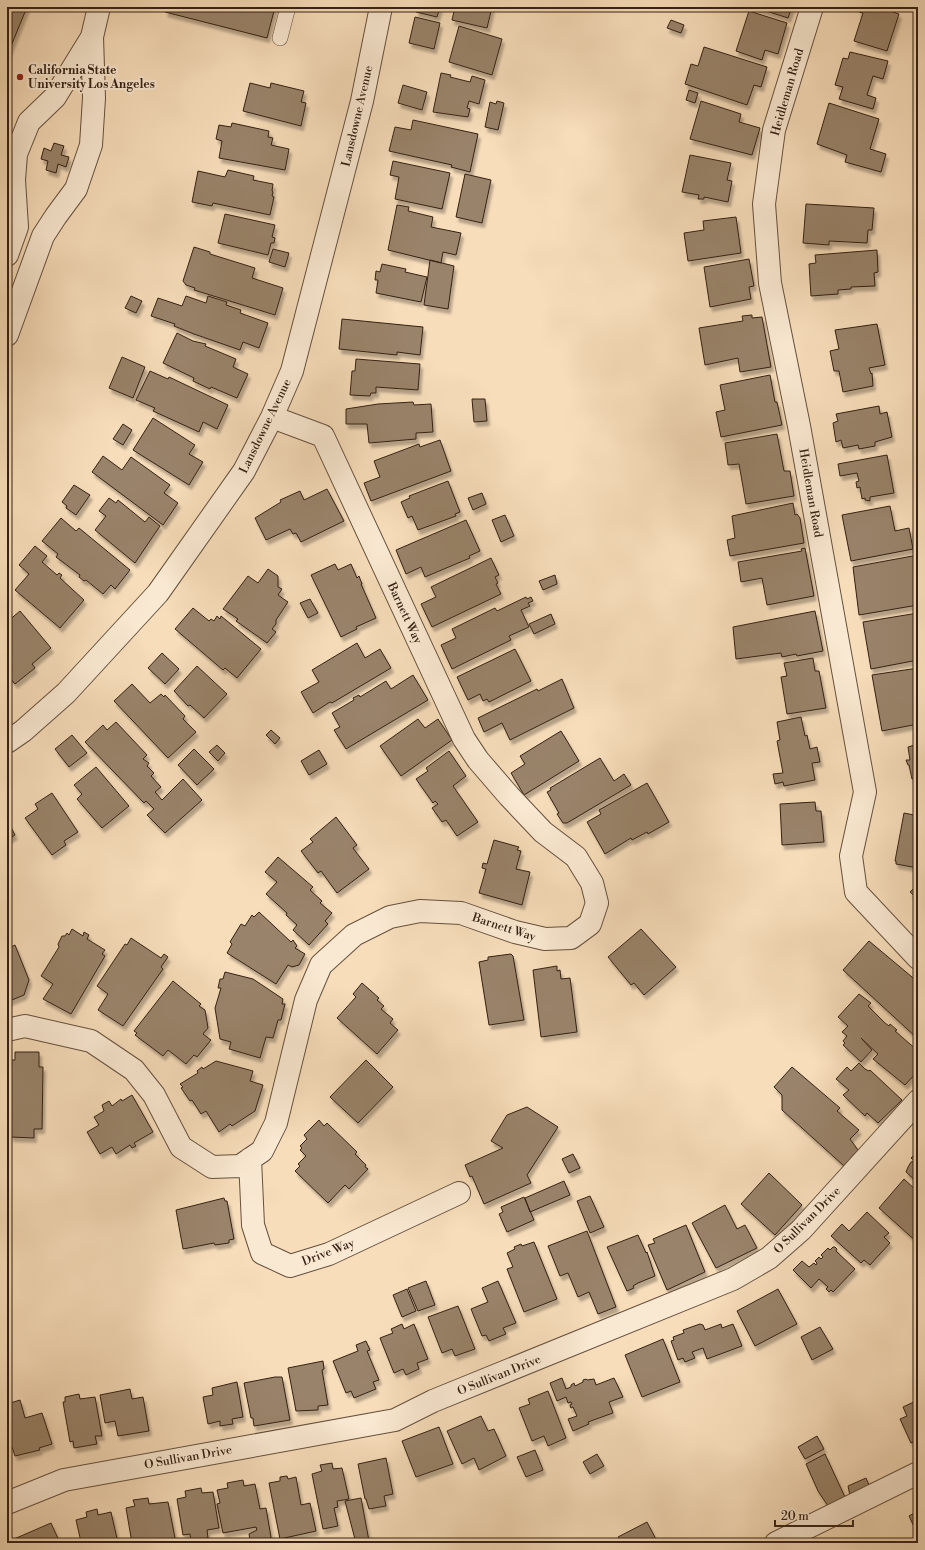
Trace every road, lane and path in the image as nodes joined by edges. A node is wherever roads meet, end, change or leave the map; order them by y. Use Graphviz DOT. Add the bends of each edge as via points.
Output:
graph roads {
  1 [pos="99,7"];
  2 [pos="288,7"];
  3 [pos="381,7"];
  4 [pos="812,7"];
  5 [pos="92,37"];
  6 [pos="280,38"];
  7 [pos="12,152"];
  8 [pos="7,255"];
  9 [pos="7,334"];
  10 [pos="272,417"];
  11 [pos="7,742"];
  12 [pos="918,958"];
  13 [pos="7,1030"];
  14 [pos="918,1101"];
  15 [pos="250,1159"];
  16 [pos="459,1193"];
  17 [pos="918,1473"];
  18 [pos="7,1503"];
  19 [pos="776,1543"];
  1 -- 5 [label="street"];
  2 -- 6 [label="lane"];
  3 -- 10 [label="street, Lansdowne Avenue" via="362,102 292,371"];
  4 -- 12 [label="street, Heidleman Road" via="774,130 764,204 770,283 799,426 865,792 851,856 856,892"];
  5 -- 7 [label="street" via="54,97 29,122"];
  5 -- 9 [label="street" via="92,145 76,190 43,236"];
  7 -- 8 [label="street" via="17,227"];
  10 -- 11 [label="street, Lansdowne Avenue" via="244,472 158,593 66,693"];
  10 -- 15 [label="street, Barnett Way" via="323,436 464,739 478,760 543,832 576,857 592,883 598,903 590,924 571,938 545,939 515,932 462,913 420,911 390,917 354,935 321,965 306,1000 276,1123 262,1151"];
  13 -- 15 [label="street, Barnett Way" via="25,1026 91,1041 134,1070 154,1095 181,1147 212,1167 240,1166"];
  14 -- 18 [label="street, O Sullivan Drive" via="801,1230 769,1258 733,1279 434,1401 395,1420 64,1480"];
  15 -- 16 [label="street, Drive Way" via="253,1225 262,1253 290,1266 329,1254"];
  17 -- 19 [label="street"];
}
